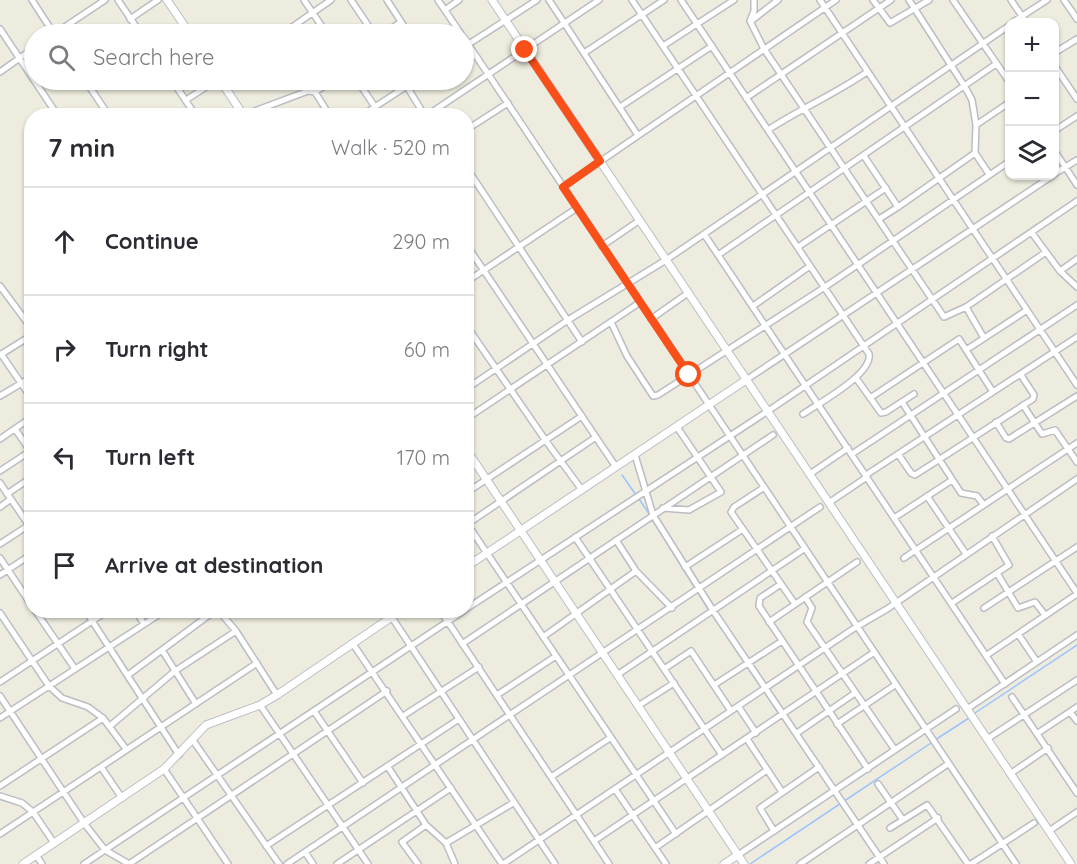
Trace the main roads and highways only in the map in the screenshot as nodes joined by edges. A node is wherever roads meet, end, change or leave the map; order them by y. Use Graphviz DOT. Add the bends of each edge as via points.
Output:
graph roads {
  1 [pos="492,0"];
  2 [pos="170,1"];
  3 [pos="183,24"];
  4 [pos="225,90"];
  5 [pos="238,108"];
  6 [pos="746,380"];
  7 [pos="474,461"];
  8 [pos="521,531"];
  9 [pos="474,562"];
  10 [pos="391,618"];
  11 [pos="738,855"];
  12 [pos="23,864"];
  13 [pos="724,864"];
  14 [pos="744,864"];
  15 [pos="1071,864"];
  1 -- 6 [label="main road"];
  2 -- 3 [label="main road"];
  4 -- 5 [label="main road"];
  6 -- 8 [label="main road"];
  6 -- 15 [label="main road"];
  7 -- 8 [label="main road"];
  8 -- 9 [label="main road"];
  8 -- 11 [label="main road"];
  10 -- 12 [label="main road" via="260,705 206,725 164,769"];
  11 -- 13 [label="main road"];
  11 -- 14 [label="main road"];
}
